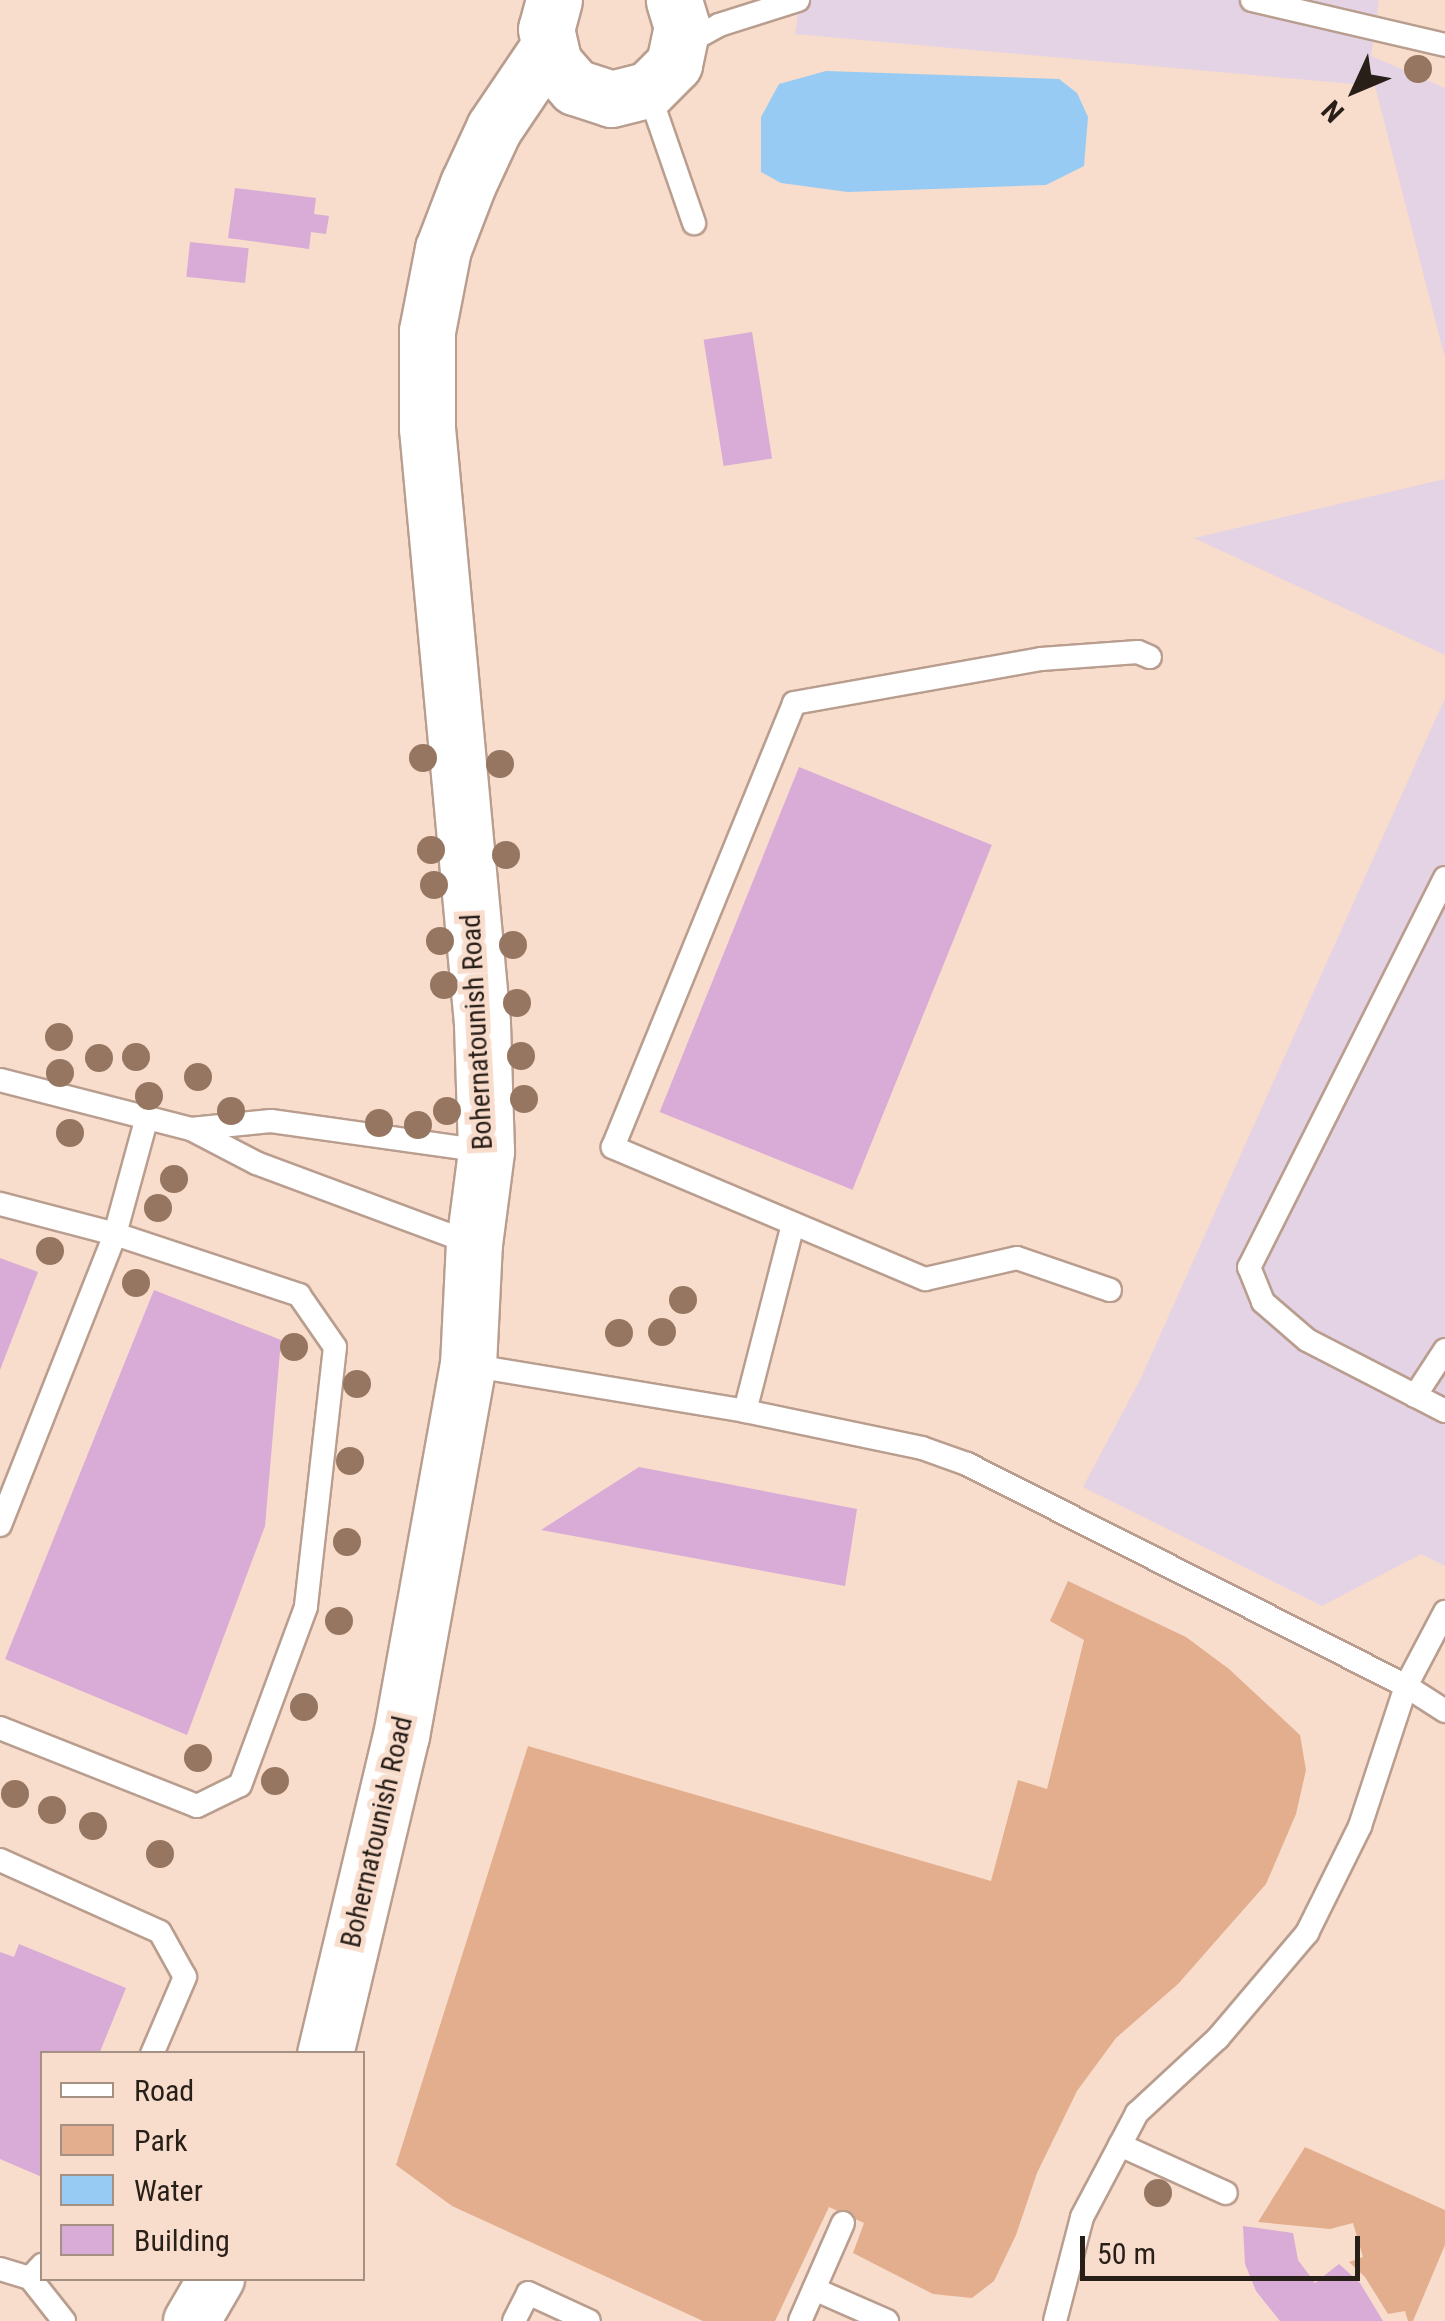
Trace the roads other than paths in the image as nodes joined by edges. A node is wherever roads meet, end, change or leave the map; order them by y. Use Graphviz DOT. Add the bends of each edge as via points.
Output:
graph roads {
  1 [pos="798,0"];
  2 [pos="1252,0"];
  3 [pos="677,23"];
  4 [pos="559,45"];
  5 [pos="1445,45"];
  6 [pos="648,90"];
  7 [pos="694,223"];
  8 [pos="1150,656"];
  9 [pos="1445,878"];
  10 [pos="0,1080"];
  11 [pos="146,1117"];
  12 [pos="192,1130"];
  13 [pos="486,1151"];
  14 [pos="0,1204"];
  15 [pos="793,1224"];
  16 [pos="115,1234"];
  17 [pos="474,1244"];
  18 [pos="1110,1290"];
  19 [pos="1445,1350"];
  20 [pos="468,1365"];
  21 [pos="1415,1396"];
  22 [pos="745,1411"];
  23 [pos="1445,1411"];
  24 [pos="6,1495"];
  25 [pos="0,1525"];
  26 [pos="1445,1612"];
  27 [pos="1406,1686"];
  28 [pos="1445,1711"];
  29 [pos="0,1728"];
  30 [pos="0,1860"];
  31 [pos="153,2051"];
  32 [pos="326,2051"];
  33 [pos="1120,2144"];
  34 [pos="1226,2192"];
  35 [pos="843,2223"];
  36 [pos="0,2269"];
  37 [pos="36,2271"];
  38 [pos="42,2281"];
  39 [pos="214,2281"];
  40 [pos="814,2289"];
  41 [pos="64,2321"];
  42 [pos="191,2321"];
  43 [pos="514,2321"];
  44 [pos="589,2321"];
  45 [pos="800,2321"];
  46 [pos="888,2321"];
  47 [pos="1055,2321"];
  1 -- 3 [label="lane" via="719,25"];
  2 -- 5 [label="lane"];
  3 -- 6 [label="street" via="662,79"];
  4 -- 6 [label="street, Bohernatounish Road" via="611,99"];
  4 -- 13 [label="street, Bohernatounish Road" via="494,128 443,249 427,351 427,428 482,1023"];
  6 -- 7 [label="lane"];
  8 -- 15 [label="lane" via="1041,660 794,703 613,1147"];
  9 -- 21 [label="lane" via="1249,1267 1263,1302 1307,1340"];
  10 -- 11 [label="lane"];
  11 -- 12 [label="lane"];
  11 -- 16 [label="lane"];
  12 -- 13 [label="lane" via="271,1121"];
  12 -- 17 [label="lane" via="256,1164"];
  13 -- 17 [label="street, Bohernatounish Road"];
  14 -- 16 [label="lane"];
  15 -- 18 [label="lane" via="925,1280 1018,1258"];
  15 -- 22 [label="lane"];
  16 -- 24 [label="lane"];
  16 -- 29 [label="lane" via="299,1295 335,1346 306,1607 240,1785 197,1806"];
  17 -- 20 [label="street, Bohernatounish Road"];
  19 -- 21 [label="lane"];
  20 -- 22 [label="lane"];
  20 -- 32 [label="street, Bohernatounish Road" via="401,1736"];
  21 -- 23 [label="lane"];
  22 -- 27 [label="lane" via="922,1448 966,1464"];
  24 -- 25 [label="lane"];
  26 -- 27 [label="lane"];
  27 -- 28 [label="lane"];
  27 -- 33 [label="lane" via="1360,1826 1307,1933 1218,2038 1137,2113"];
  30 -- 31 [label="lane" via="160,1932 185,1977"];
  33 -- 34 [label="lane"];
  33 -- 47 [label="lane" via="1082,2217"];
  35 -- 40 [label="lane"];
  36 -- 37 [label="lane"];
  38 -- 41 [label="lane"];
  39 -- 42 [label="street"];
  40 -- 45 [label="lane"];
  40 -- 46 [label="lane"];
  43 -- 44 [label="lane" via="528,2293"];
}
